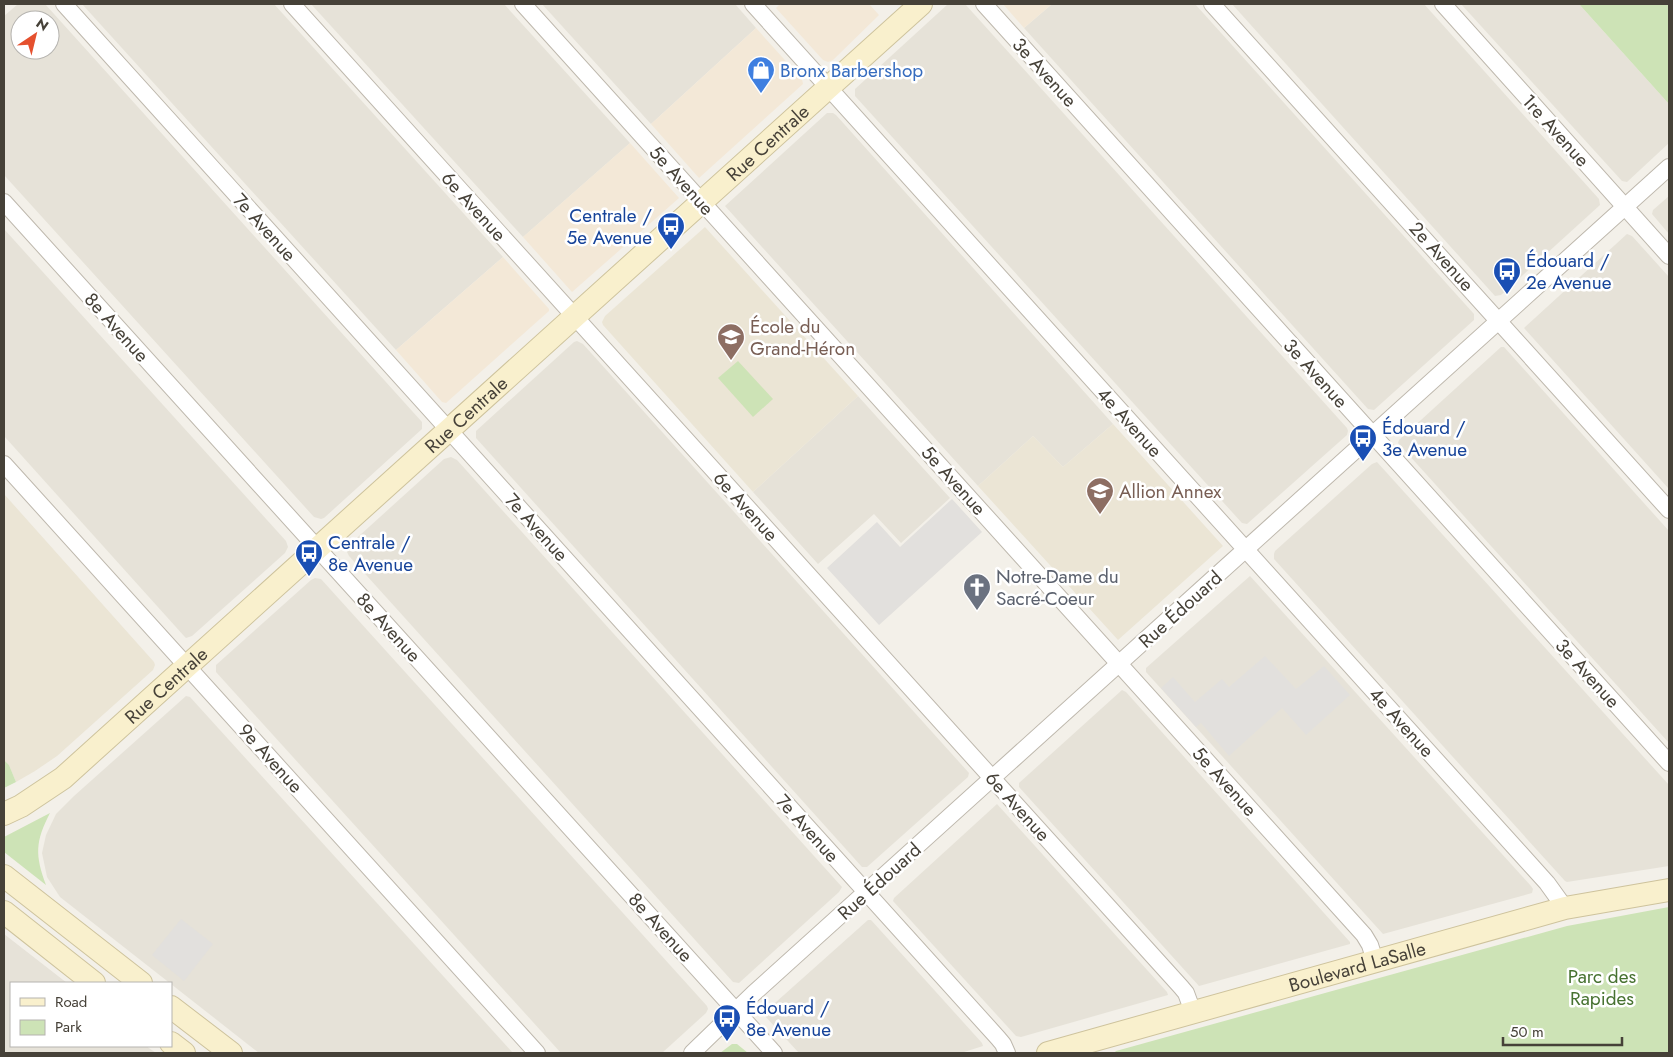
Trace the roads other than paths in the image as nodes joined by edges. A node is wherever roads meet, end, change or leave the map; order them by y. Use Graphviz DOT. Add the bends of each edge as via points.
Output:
graph roads {
  1 [pos="64,4"];
  2 [pos="292,4"];
  3 [pos="523,4"];
  4 [pos="753,4"];
  5 [pos="921,4"];
  6 [pos="984,4"];
  7 [pos="1212,4"];
  8 [pos="1443,4"];
  9 [pos="828,87"];
  10 [pos="1669,167"];
  11 [pos="4,202"];
  12 [pos="702,202"];
  13 [pos="1625,207"];
  14 [pos="1669,256"];
  15 [pos="574,317"];
  16 [pos="1500,321"];
  17 [pos="449,431"];
  18 [pos="1373,436"];
  19 [pos="4,464"];
  20 [pos="1669,510"];
  21 [pos="318,548"];
  22 [pos="1246,550"];
  23 [pos="1120,664"];
  24 [pos="188,667"];
  25 [pos="1669,763"];
  26 [pos="993,778"];
  27 [pos="4,814"];
  28 [pos="4,876"];
  29 [pos="1669,890"];
  30 [pos="866,893"];
  31 [pos="1565,908"];
  32 [pos="4,912"];
  33 [pos="1375,961"];
  34 [pos="93,982"];
  35 [pos="140,982"];
  36 [pos="172,1008"];
  37 [pos="736,1011"];
  38 [pos="1193,1012"];
  39 [pos="172,1044"];
  40 [pos="184,1053"];
  41 [pos="231,1053"];
  42 [pos="537,1053"];
  43 [pos="692,1053"];
  44 [pos="774,1053"];
  45 [pos="1007,1053"];
  46 [pos="1048,1053"];
  1 -- 17 [label="street, 7e Avenue"];
  2 -- 15 [label="street, 6e Avenue"];
  3 -- 12 [label="street, 5e Avenue"];
  4 -- 9 [label="street, 4e Avenue"];
  5 -- 9 [label="street, Rue Centrale"];
  6 -- 18 [label="street, 3e Avenue"];
  7 -- 16 [label="street, 2e Avenue"];
  8 -- 13 [label="street, 1re Avenue"];
  9 -- 12 [label="street, Rue Centrale"];
  9 -- 22 [label="street, 4e Avenue"];
  10 -- 13 [label="street, Rue Édouard"];
  11 -- 21 [label="street, 8e Avenue"];
  12 -- 15 [label="street, Rue Centrale"];
  12 -- 23 [label="street, 5e Avenue"];
  13 -- 14 [label="street, 1re Avenue"];
  13 -- 16 [label="street, Rue Édouard"];
  15 -- 17 [label="street, Rue Centrale"];
  15 -- 26 [label="street, 6e Avenue"];
  16 -- 18 [label="street, Rue Édouard"];
  16 -- 20 [label="street, 2e Avenue"];
  17 -- 21 [label="street, Rue Centrale"];
  17 -- 30 [label="street, 7e Avenue"];
  18 -- 22 [label="street, Rue Édouard"];
  18 -- 25 [label="street, 3e Avenue"];
  19 -- 24 [label="street, 9e Avenue"];
  21 -- 24 [label="street, Rue Centrale"];
  21 -- 37 [label="street, 8e Avenue"];
  22 -- 23 [label="street, Rue Édouard"];
  22 -- 31 [label="street, 4e Avenue"];
  23 -- 26 [label="street, Rue Édouard"];
  23 -- 33 [label="street, 5e Avenue" via="1364,935"];
  24 -- 27 [label="street, Rue Centrale" via="63,778"];
  24 -- 42 [label="street, 9e Avenue"];
  26 -- 30 [label="street, Rue Édouard"];
  26 -- 38 [label="street, 6e Avenue" via="1181,987"];
  28 -- 35 [label="street"];
  29 -- 31 [label="street, Boulevard LaSalle"];
  30 -- 37 [label="street, Rue Édouard"];
  30 -- 45 [label="street, 7e Avenue" via="1001,1042"];
  31 -- 33 [label="street, Boulevard LaSalle"];
  32 -- 34 [label="street"];
  33 -- 38 [label="street, Boulevard LaSalle"];
  36 -- 41 [label="street"];
  37 -- 43 [label="street, Rue Édouard"];
  37 -- 44 [label="street, 8e Avenue"];
  38 -- 46 [label="street, Boulevard LaSalle"];
  39 -- 40 [label="street"];
}
